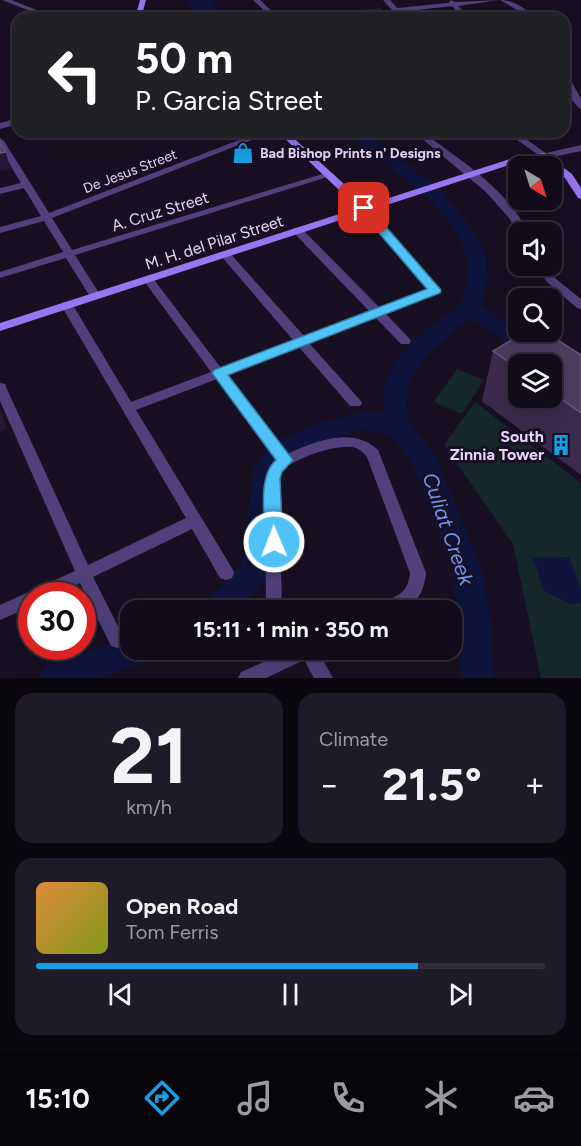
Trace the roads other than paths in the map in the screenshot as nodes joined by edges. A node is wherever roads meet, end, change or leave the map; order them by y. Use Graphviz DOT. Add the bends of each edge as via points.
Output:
graph roads {
  1 [pos="5,0"];
  2 [pos="256,0"];
  3 [pos="386,0"];
  4 [pos="447,0"];
  5 [pos="496,0"];
  6 [pos="503,0"];
  7 [pos="454,5"];
  8 [pos="394,10"];
  9 [pos="38,12"];
  10 [pos="269,12"];
  11 [pos="461,12"];
  12 [pos="524,12"];
  13 [pos="570,86"];
  14 [pos="581,107"];
  15 [pos="252,138"];
  16 [pos="288,138"];
  17 [pos="426,138"];
  18 [pos="518,138"];
  19 [pos="0,141"];
  20 [pos="581,148"];
  21 [pos="4,155"];
  22 [pos="544,156"];
  23 [pos="508,163"];
  24 [pos="562,170"];
  25 [pos="471,174"];
  26 [pos="328,175"];
  27 [pos="26,184"];
  28 [pos="0,191"];
  29 [pos="581,196"];
  30 [pos="364,208"];
  31 [pos="47,217"];
  32 [pos="517,222"];
  33 [pos="0,230"];
  34 [pos="297,230"];
  35 [pos="70,254"];
  36 [pos="225,254"];
  37 [pos="0,275"];
  38 [pos="548,276"];
  39 [pos="148,279"];
  40 [pos="95,296"];
  41 [pos="67,305"];
  42 [pos="581,305"];
  43 [pos="378,312"];
  44 [pos="0,327"];
  45 [pos="405,341"];
  46 [pos="302,342"];
  47 [pos="219,373"];
  48 [pos="0,387"];
  49 [pos="355,403"];
  50 [pos="129,408"];
  51 [pos="280,454"];
  52 [pos="195,521"];
  53 [pos="226,573"];
  54 [pos="84,574"];
  55 [pos="67,582"];
  56 [pos="274,600"];
  57 [pos="406,600"];
  58 [pos="18,605"];
  59 [pos="0,613"];
  60 [pos="117,640"];
  61 [pos="276,660"];
  62 [pos="314,660"];
  63 [pos="248,678"];
  64 [pos="324,678"];
  1 -- 9 [label="street"];
  2 -- 10 [label="street"];
  3 -- 8 [label="street"];
  4 -- 7 [label="street"];
  5 -- 7 [label="street"];
  6 -- 12 [label="street"];
  7 -- 8 [label="street"];
  7 -- 11 [label="street"];
  13 -- 14 [label="street"];
  15 -- 31 [label="street, De Jesus Street"];
  16 -- 26 [label="street"];
  17 -- 25 [label="street"];
  18 -- 22 [label="street"];
  19 -- 21 [label="street"];
  20 -- 22 [label="street"];
  21 -- 27 [label="street"];
  23 -- 25 [label="street, M. H. del Pilar Street"];
  24 -- 29 [label="street"];
  25 -- 30 [label="street, M. H. del Pilar Street"];
  25 -- 32 [label="street"];
  26 -- 30 [label="street"];
  26 -- 35 [label="street, A. Cruz Street"];
  27 -- 28 [label="street"];
  27 -- 31 [label="street"];
  30 -- 34 [label="street, M. H. del Pilar Street"];
  30 -- 43 [label="street" via="435,290"];
  31 -- 33 [label="street, De Jesus Street"];
  31 -- 35 [label="street"];
  34 -- 36 [label="street, M. H. del Pilar Street"];
  34 -- 43 [label="street"];
  35 -- 37 [label="street, A. Cruz Street"];
  35 -- 40 [label="street"];
  36 -- 39 [label="street, M. H. del Pilar Street"];
  36 -- 46 [label="street"];
  38 -- 42 [label="street"];
  39 -- 40 [label="street, M. H. del Pilar Street"];
  39 -- 47 [label="street"];
  40 -- 41 [label="street, M. H. del Pilar Street"];
  41 -- 44 [label="street, M. H. del Pilar Street"];
  41 -- 50 [label="street"];
  43 -- 45 [label="street"];
  43 -- 46 [label="street"];
  46 -- 47 [label="street"];
  46 -- 49 [label="street"];
  47 -- 50 [label="street"];
  47 -- 51 [label="street"];
  48 -- 54 [label="street"];
  50 -- 52 [label="street"];
  51 -- 56 [label="street" via="272,479"];
  51 -- 57 [label="street" via="350,441 363,444 373,454 418,573 417,586"];
  52 -- 53 [label="street"];
  52 -- 54 [label="street"];
  54 -- 55 [label="street"];
  54 -- 60 [label="street"];
  58 -- 59 [label="street"];
  61 -- 63 [label="street"];
  62 -- 64 [label="street"];
}
